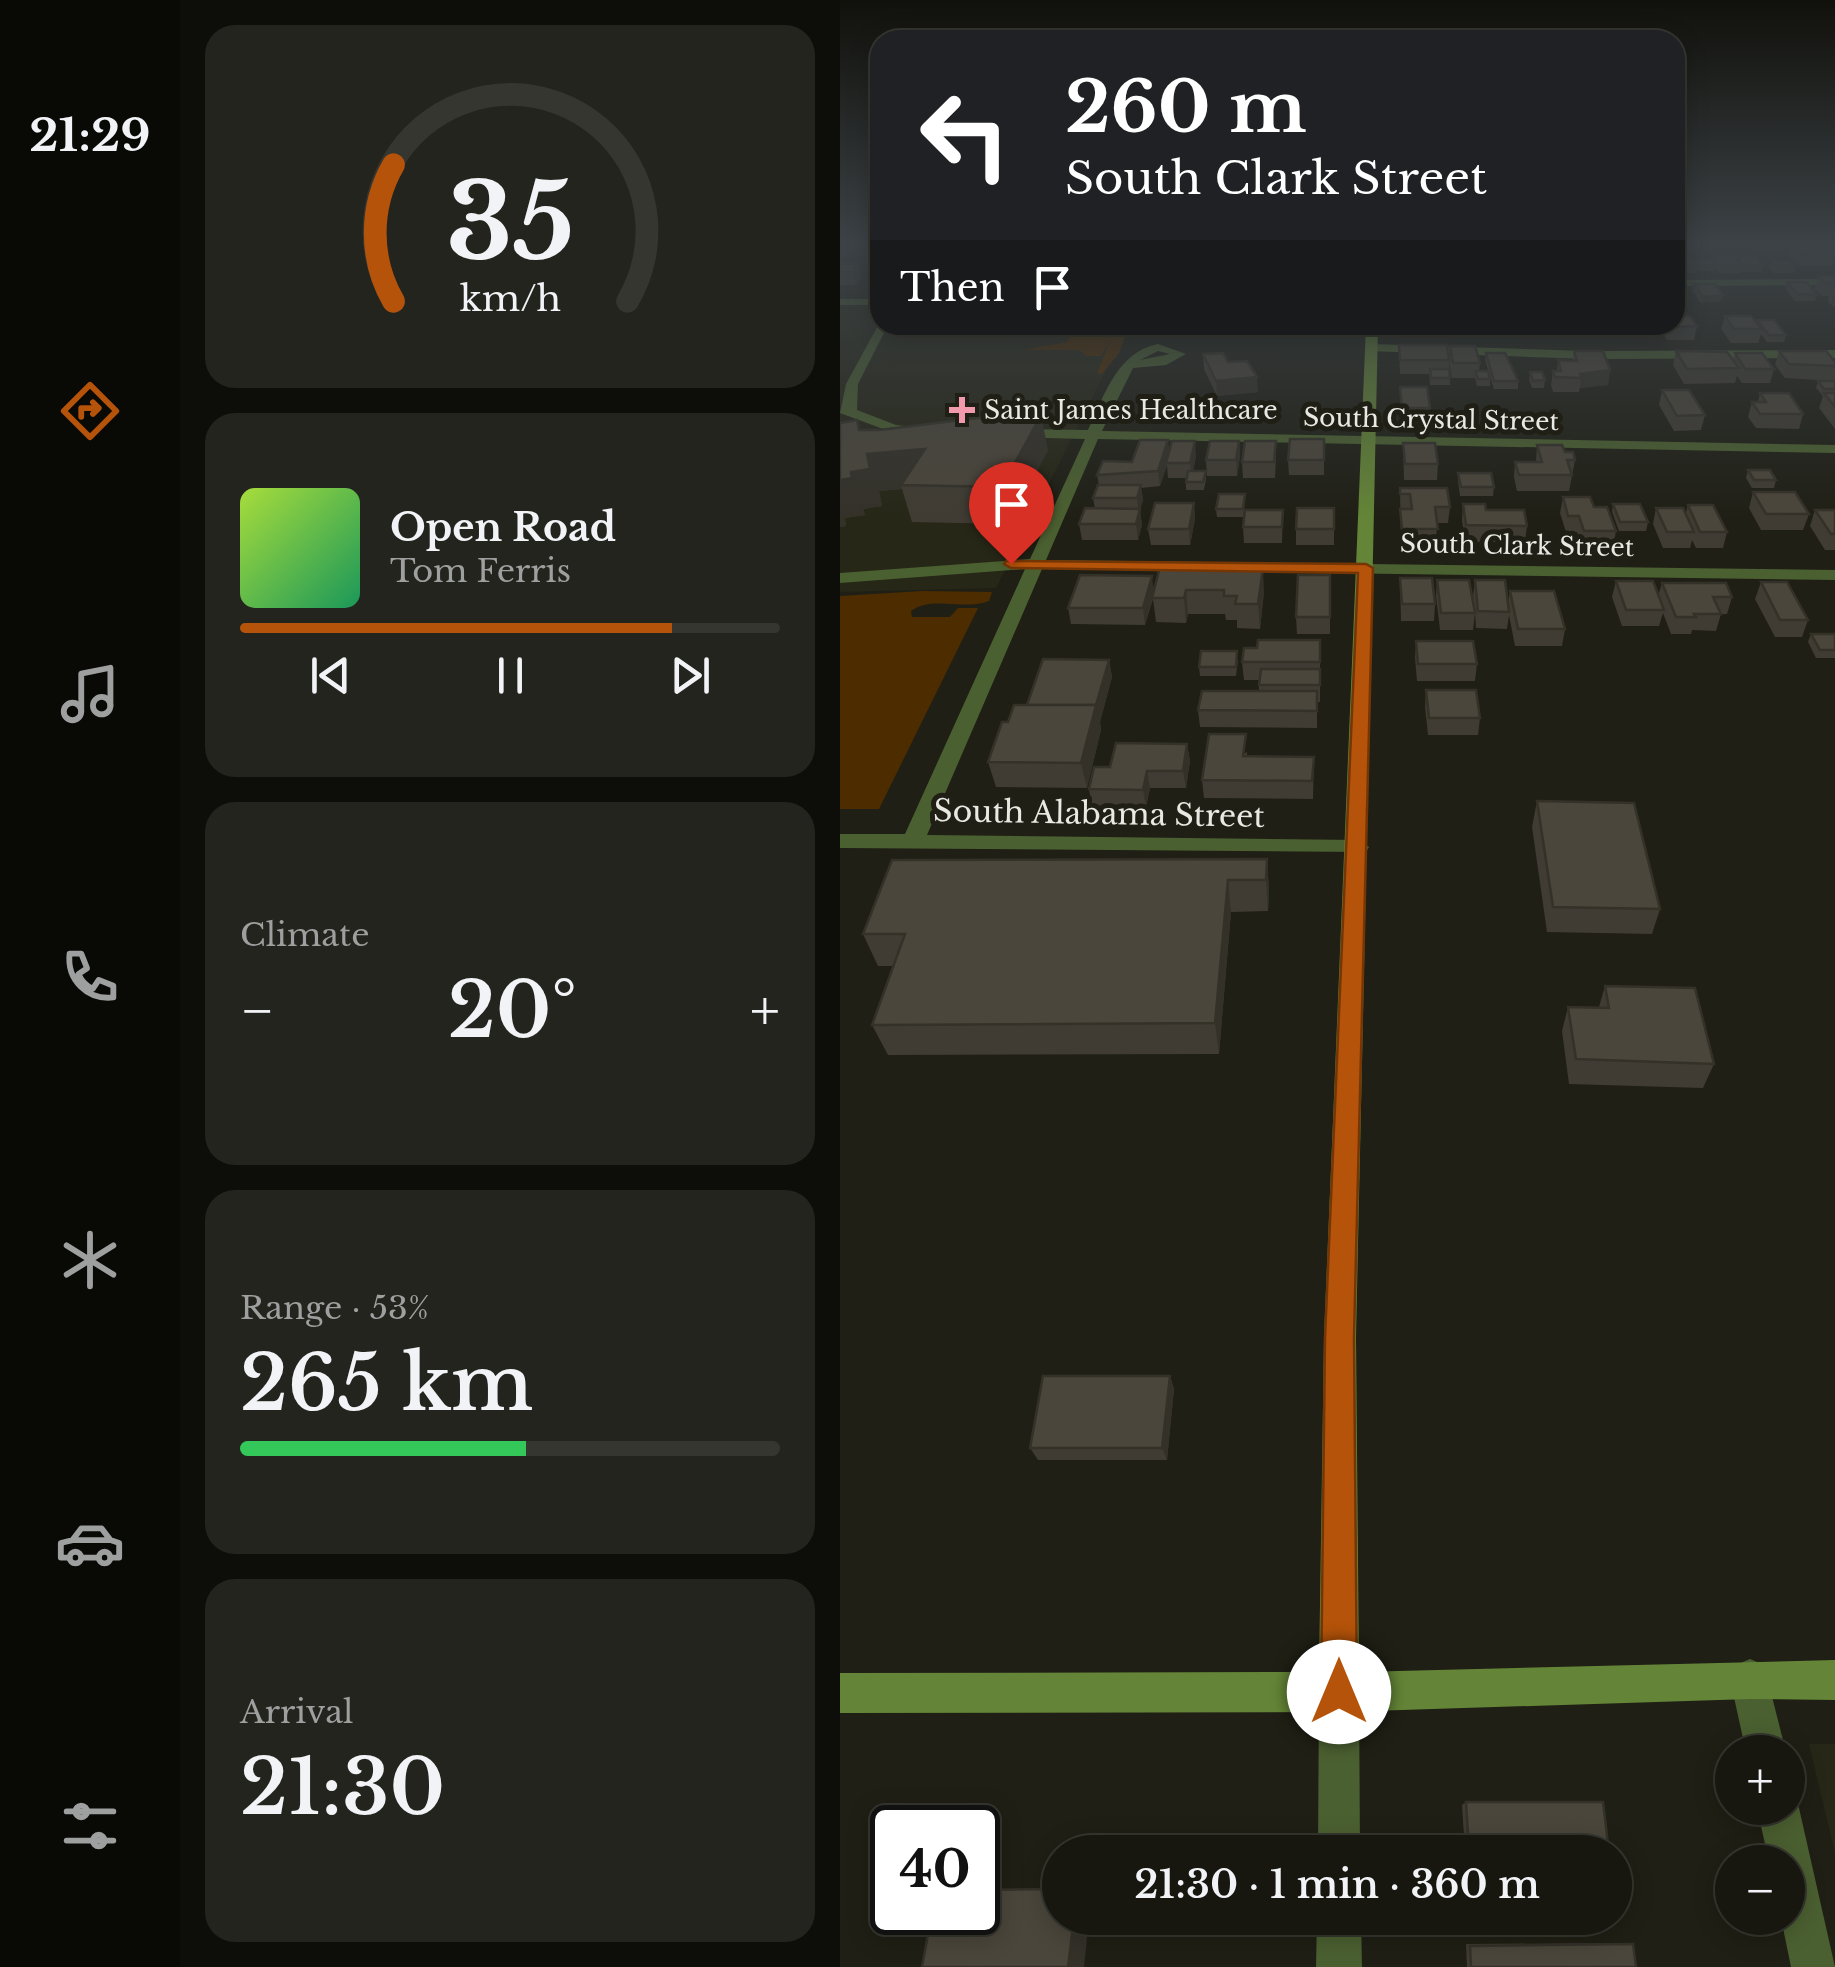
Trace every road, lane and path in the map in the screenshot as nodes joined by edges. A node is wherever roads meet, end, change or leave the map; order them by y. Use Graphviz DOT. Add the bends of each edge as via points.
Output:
graph roads {
  1 [pos="877,336"];
  2 [pos="1372,336"];
  3 [pos="1835,354"];
  4 [pos="1130,365"];
  5 [pos="845,411"];
  6 [pos="946,432"];
  7 [pos="1002,433"];
  8 [pos="1093,434"];
  9 [pos="1371,441"];
  10 [pos="1835,449"];
  11 [pos="1037,564"];
  12 [pos="1366,568"];
  13 [pos="1835,575"];
  14 [pos="840,578"];
  15 [pos="840,841"];
  16 [pos="913,841"];
  17 [pos="1358,847"];
  18 [pos="1750,1678"];
  19 [pos="1835,1680"];
  20 [pos="1339,1692"];
  21 [pos="840,1693"];
  22 [pos="1762,1735"];
  23 [pos="1782,1825"];
  24 [pos="1339,1835"];
  25 [pos="1339,1935"];
  26 [pos="1339,1967"];
  27 [pos="1814,1967"];
  1 -- 5 [label="street"];
  2 -- 3 [label="street" via="1587,356"];
  2 -- 9 [label="street"];
  4 -- 8 [label="street"];
  5 -- 6 [label="street" via="894,429"];
  7 -- 8 [label="street, South Crystal Street"];
  8 -- 9 [label="street, South Crystal Street"];
  8 -- 11 [label="street"];
  9 -- 10 [label="street, South Crystal Street"];
  9 -- 12 [label="street"];
  11 -- 12 [label="street, South Clark Street"];
  11 -- 14 [label="street, South Clark Street"];
  11 -- 16 [label="street"];
  12 -- 13 [label="street, South Clark Street"];
  12 -- 17 [label="street"];
  15 -- 16 [label="street, South Alabama Street"];
  16 -- 17 [label="street, South Alabama Street"];
  17 -- 20 [label="street" via="1340,1337"];
  18 -- 19 [label="street"];
  18 -- 20 [label="street"];
  18 -- 22 [label="street"];
  20 -- 21 [label="street"];
  20 -- 24 [label="street"];
  23 -- 27 [label="street"];
  25 -- 26 [label="street"];
}
